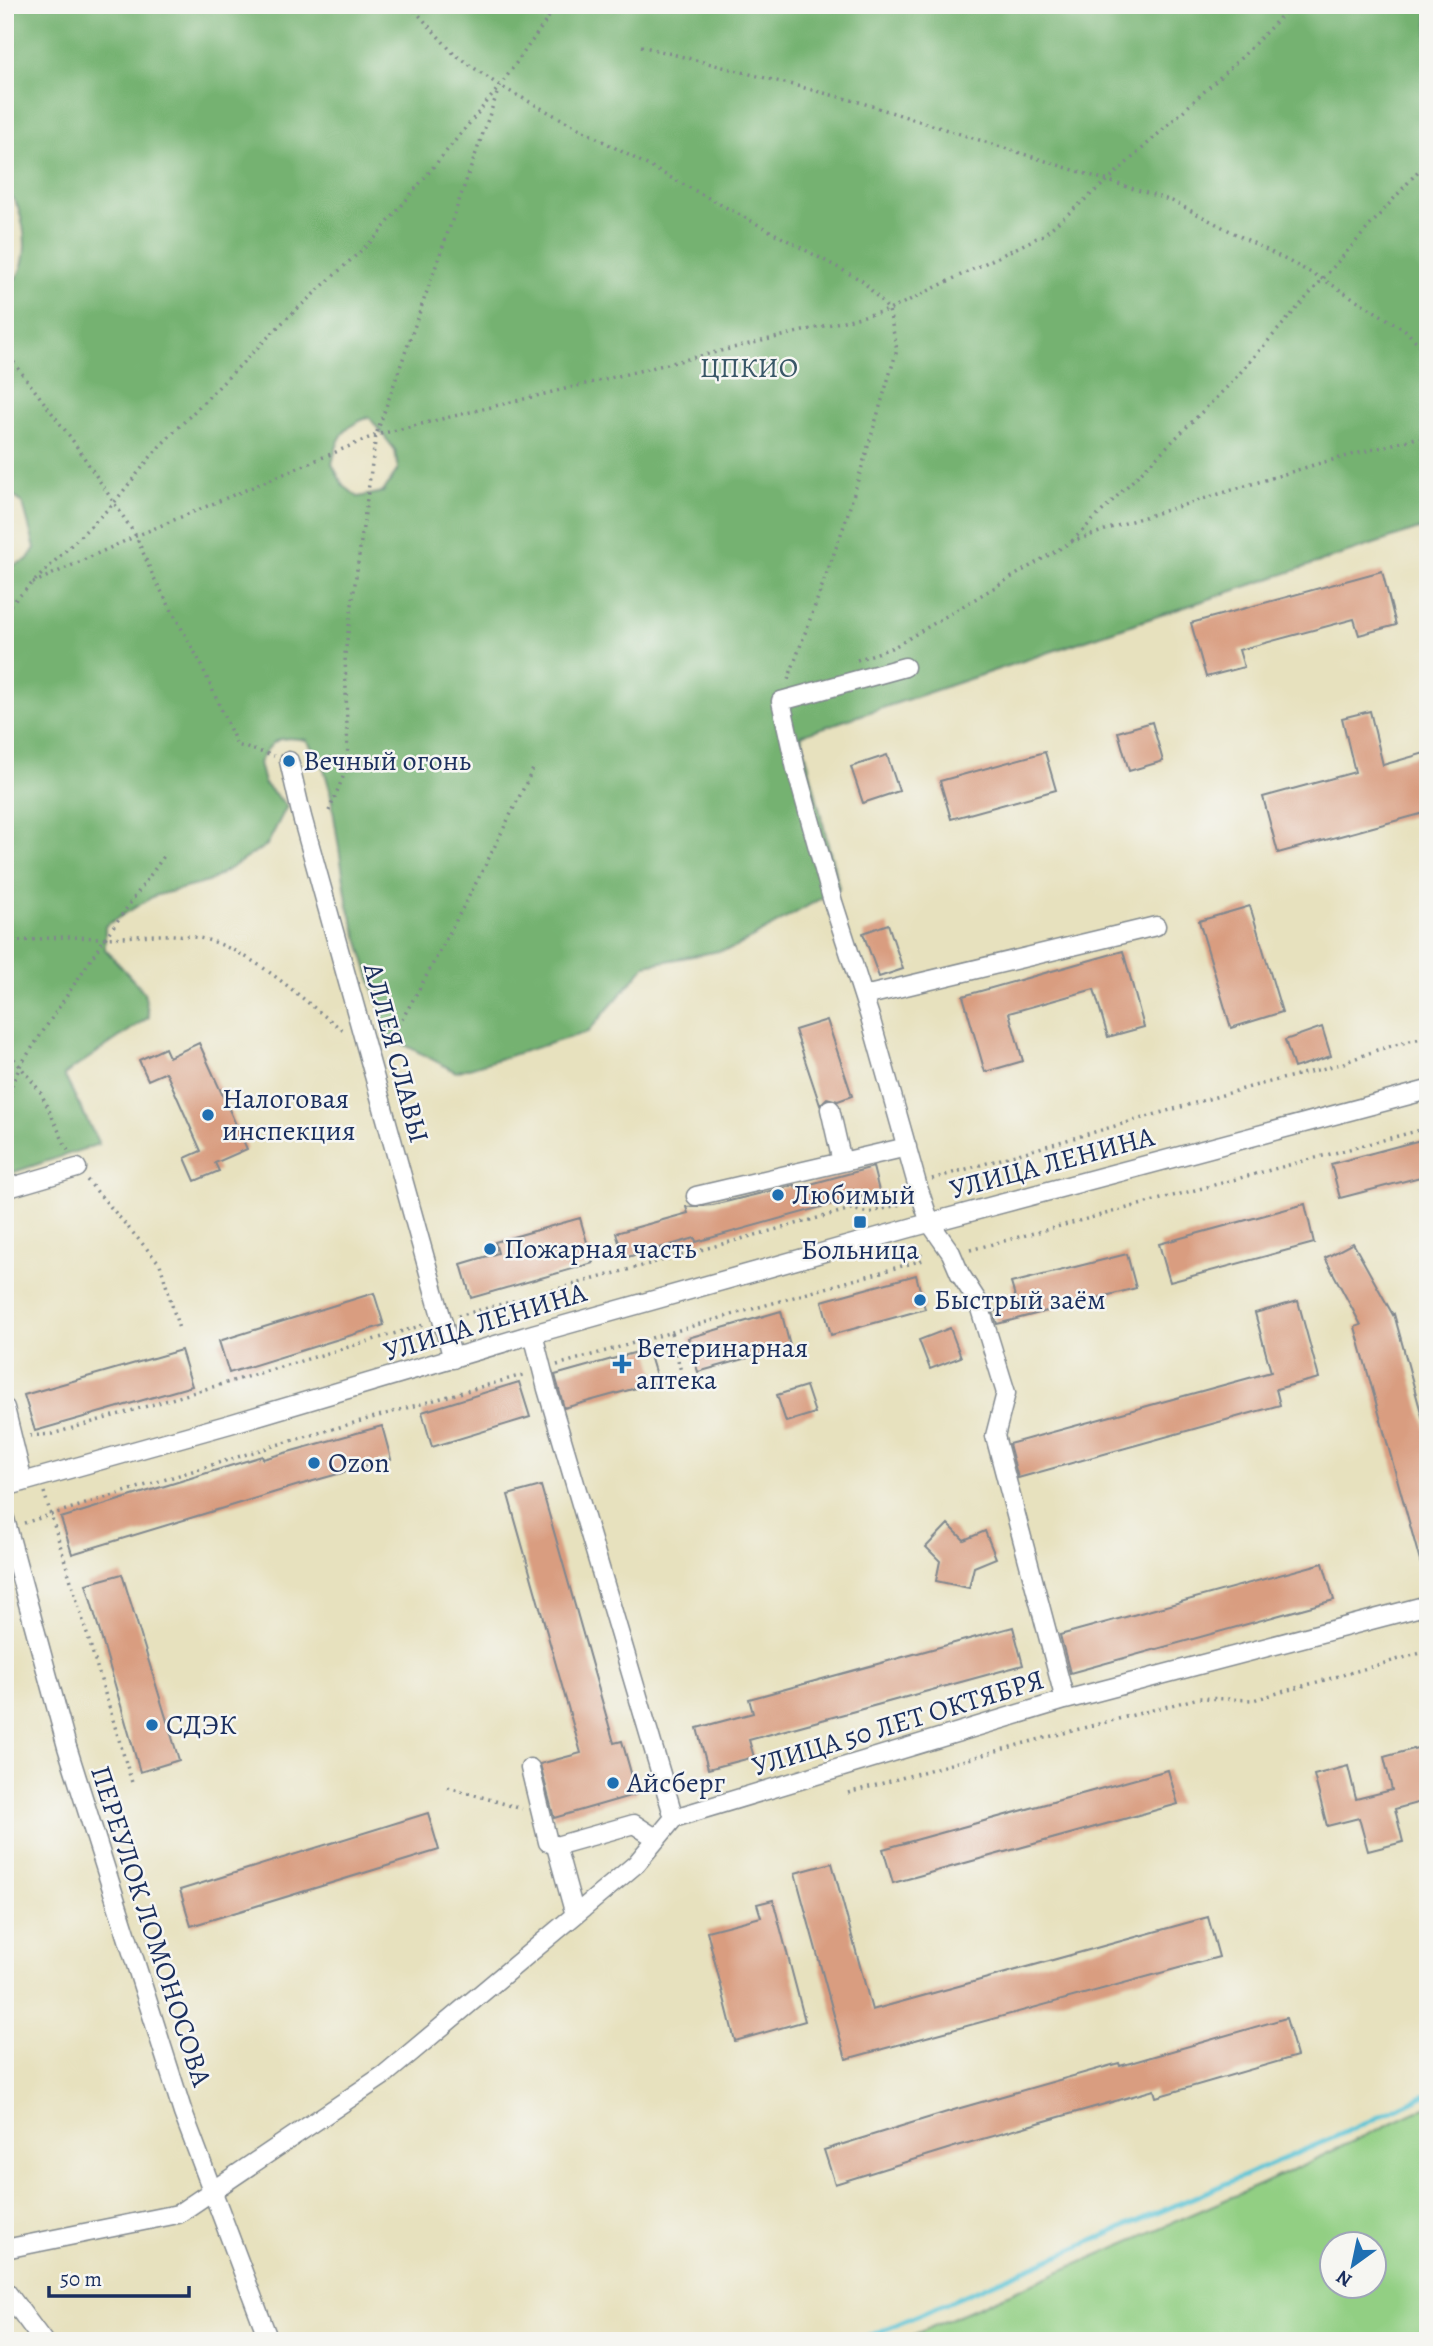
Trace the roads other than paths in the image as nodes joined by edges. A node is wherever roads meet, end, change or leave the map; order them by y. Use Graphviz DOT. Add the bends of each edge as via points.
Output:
graph roads {
  1 [pos="905,667"];
  2 [pos="289,761"];
  3 [pos="1156,926"];
  4 [pos="864,996"];
  5 [pos="1428,1090"];
  6 [pos="830,1109"];
  7 [pos="907,1147"];
  8 [pos="842,1162"];
  9 [pos="77,1168"];
  10 [pos="5,1189"];
  11 [pos="696,1196"];
  12 [pos="930,1223"];
  13 [pos="533,1334"];
  14 [pos="453,1359"];
  15 [pos="5,1408"];
  16 [pos="31,1479"];
  17 [pos="5,1487"];
  18 [pos="7,1524"];
  19 [pos="1428,1605"];
  20 [pos="1065,1700"];
  21 [pos="530,1768"];
  22 [pos="674,1818"];
  23 [pos="657,1839"];
  24 [pos="556,1846"];
  25 [pos="575,1915"];
  26 [pos="213,2189"];
  27 [pos="5,2249"];
  28 [pos="5,2290"];
  29 [pos="43,2341"];
  30 [pos="269,2341"];
  1 -- 4 [label="street" via="780,701 833,902"];
  2 -- 14 [label="street, АЛЛЕЯ СЛАВЫ"];
  3 -- 4 [label="street"];
  4 -- 7 [label="street"];
  5 -- 12 [label="street, УЛИЦА ЛЕНИНА"];
  6 -- 8 [label="street"];
  7 -- 8 [label="street"];
  7 -- 12 [label="street"];
  8 -- 11 [label="street"];
  9 -- 10 [label="street"];
  12 -- 13 [label="street, УЛИЦА ЛЕНИНА"];
  12 -- 20 [label="street" via="978,1302 1006,1393 995,1436"];
  13 -- 14 [label="street, УЛИЦА ЛЕНИНА"];
  13 -- 22 [label="street"];
  14 -- 16 [label="street, УЛИЦА ЛЕНИНА"];
  15 -- 16 [label="street" via="20,1437"];
  16 -- 17 [label="street, УЛИЦА ЛЕНИНА"];
  18 -- 26 [label="street, ПЕРЕУЛОК ЛОМОНОСОВА" via="67,1747 183,2113"];
  19 -- 20 [label="street, УЛИЦА 50 ЛЕТ ОКТЯБРЯ"];
  20 -- 22 [label="street, УЛИЦА 50 ЛЕТ ОКТЯБРЯ"];
  21 -- 24 [label="street" via="548,1842"];
  22 -- 23 [label="street"];
  23 -- 24 [label="street" via="634,1824"];
  23 -- 25 [label="street" via="636,1864"];
  24 -- 25 [label="street"];
  25 -- 26 [label="street" via="384,2075"];
  26 -- 27 [label="street" via="178,2214"];
  26 -- 30 [label="street, ПЕРЕУЛОК ЛОМОНОСОВА"];
  28 -- 29 [label="street"];
}
